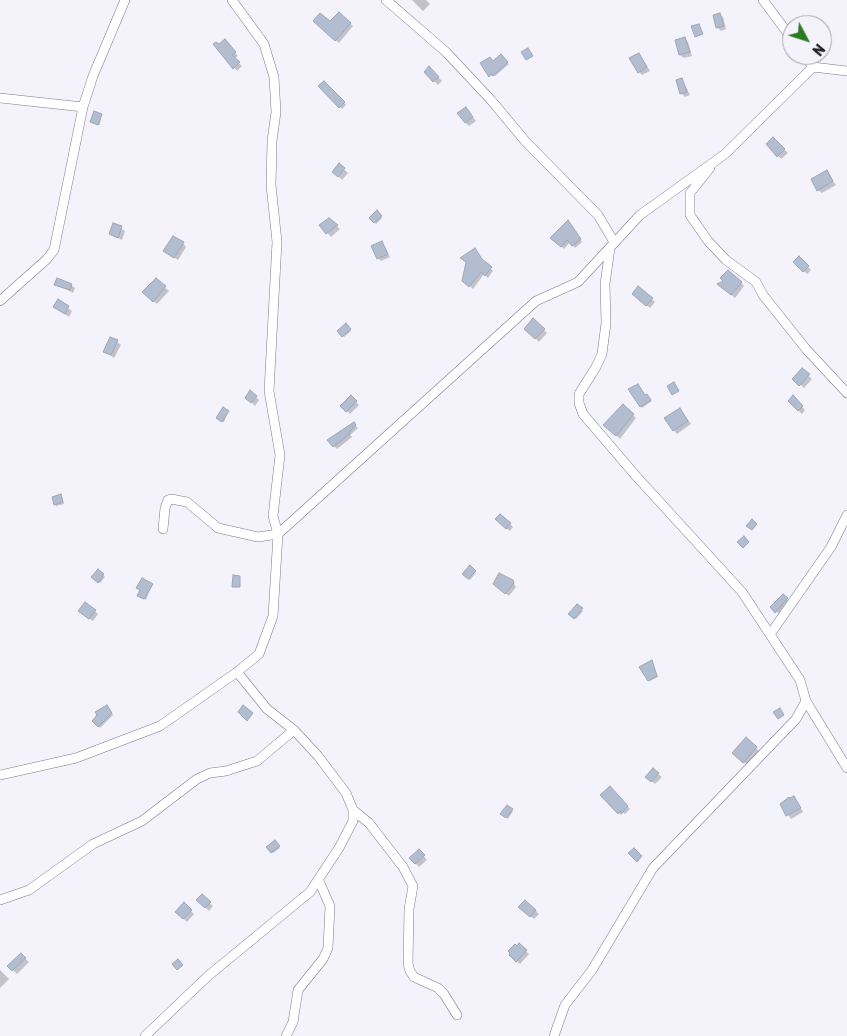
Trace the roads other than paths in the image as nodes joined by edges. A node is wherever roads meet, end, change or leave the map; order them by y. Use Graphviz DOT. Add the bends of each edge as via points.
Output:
graph roads {
  1 [pos="125,0"];
  2 [pos="232,0"];
  3 [pos="386,0"];
  4 [pos="763,0"];
  5 [pos="782,26"];
  6 [pos="813,67"];
  7 [pos="847,71"];
  8 [pos="0,98"];
  9 [pos="83,107"];
  10 [pos="712,163"];
  11 [pos="612,245"];
  12 [pos="0,301"];
  13 [pos="847,394"];
  14 [pos="847,515"];
  15 [pos="163,529"];
  16 [pos="278,534"];
  17 [pos="771,633"];
  18 [pos="237,672"];
  19 [pos="806,701"];
  20 [pos="294,730"];
  21 [pos="847,768"];
  22 [pos="0,775"];
  23 [pos="353,810"];
  24 [pos="318,880"];
  25 [pos="0,900"];
  26 [pos="457,1015"];
  27 [pos="144,1036"];
  28 [pos="286,1036"];
  29 [pos="554,1036"];
  1 -- 9 [label="street" via="92,76"];
  2 -- 16 [label="street" via="264,44 274,77 276,112 271,185 277,242 269,391 280,455 274,516"];
  3 -- 11 [label="street" via="459,65 526,142 598,215"];
  4 -- 5 [label="street"];
  6 -- 7 [label="street"];
  6 -- 10 [label="street"];
  8 -- 9 [label="street"];
  9 -- 12 [label="street" via="54,250"];
  10 -- 11 [label="street" via="640,215"];
  10 -- 13 [label="street" via="690,193 690,215 726,260 756,282 763,296 806,349"];
  11 -- 16 [label="street" via="578,282 536,301"];
  11 -- 17 [label="street" via="604,284 606,323 602,354 578,394 583,414 742,592"];
  14 -- 17 [label="street" via="831,547"];
  15 -- 16 [label="street" via="164,508 171,499 187,502 218,528 227,531 258,537"];
  16 -- 18 [label="street" via="273,616 259,654"];
  17 -- 19 [label="street" via="800,680"];
  18 -- 20 [label="street" via="267,709"];
  18 -- 22 [label="street" via="160,726 76,758"];
  19 -- 21 [label="street"];
  19 -- 29 [label="street" via="796,719 653,868 592,970 565,1006"];
  20 -- 23 [label="street" via="346,793"];
  20 -- 25 [label="street" via="257,761 197,779 142,821 93,844 29,890"];
  23 -- 24 [label="street" via="349,832"];
  23 -- 26 [label="street" via="369,823 403,867 413,886 409,909 410,971 414,977 444,994"];
  24 -- 27 [label="street" via="310,892 208,976"];
  24 -- 28 [label="street" via="330,906 328,948 298,990 295,1014"];
}
